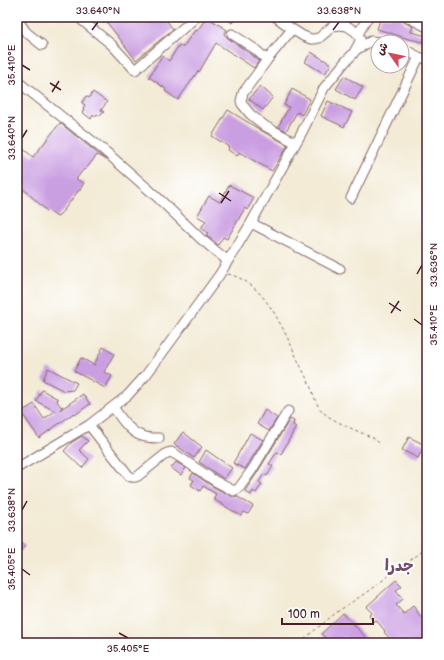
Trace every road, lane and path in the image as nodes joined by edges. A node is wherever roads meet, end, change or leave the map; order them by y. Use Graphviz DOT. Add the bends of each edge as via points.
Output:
graph roads {
  1 [pos="78,17"];
  2 [pos="196,17"];
  3 [pos="276,17"];
  4 [pos="368,17"];
  5 [pos="407,17"];
  6 [pos="17,19"];
  7 [pos="427,27"];
  8 [pos="292,29"];
  9 [pos="232,34"];
  10 [pos="358,34"];
  11 [pos="370,42"];
  12 [pos="42,45"];
  13 [pos="356,50"];
  14 [pos="410,52"];
  15 [pos="423,58"];
  16 [pos="267,60"];
  17 [pos="17,81"];
  18 [pos="296,143"];
  19 [pos="352,198"];
  20 [pos="251,223"];
  21 [pos="228,261"];
  22 [pos="340,269"];
  23 [pos="220,274"];
  24 [pos="113,407"];
  25 [pos="288,411"];
  26 [pos="89,426"];
  27 [pos="159,438"];
  28 [pos="379,443"];
  29 [pos="17,468"];
  30 [pos="427,548"];
  31 [pos="300,643"];
  1 -- 2 [label="street" via="112,45 135,70"];
  3 -- 8 [label="street"];
  4 -- 10 [label="street"];
  5 -- 7 [label="street"];
  6 -- 12 [label="street" via="26,32"];
  8 -- 10 [label="street" via="314,39 337,25 347,26"];
  8 -- 16 [label="street"];
  9 -- 16 [label="street"];
  10 -- 13 [label="street" via="360,41"];
  11 -- 13 [label="street"];
  13 -- 18 [label="street" via="324,88"];
  14 -- 15 [label="street"];
  15 -- 19 [label="street"];
  16 -- 18 [label="street" via="240,101 250,114 265,126"];
  17 -- 21 [label="street" via="106,152"];
  18 -- 20 [label="street"];
  20 -- 21 [label="street"];
  20 -- 22 [label="street"];
  21 -- 23 [label="street"];
  23 -- 24 [label="street" via="146,375"];
  23 -- 28 [label="path" via="245,281 268,304 279,321 322,411"];
  24 -- 26 [label="street"];
  24 -- 27 [label="street" via="135,433"];
  25 -- 26 [label="street" via="252,470 234,491 171,452 133,478"];
  26 -- 29 [label="street"];
  30 -- 31 [label="path" via="337,612"];
}
